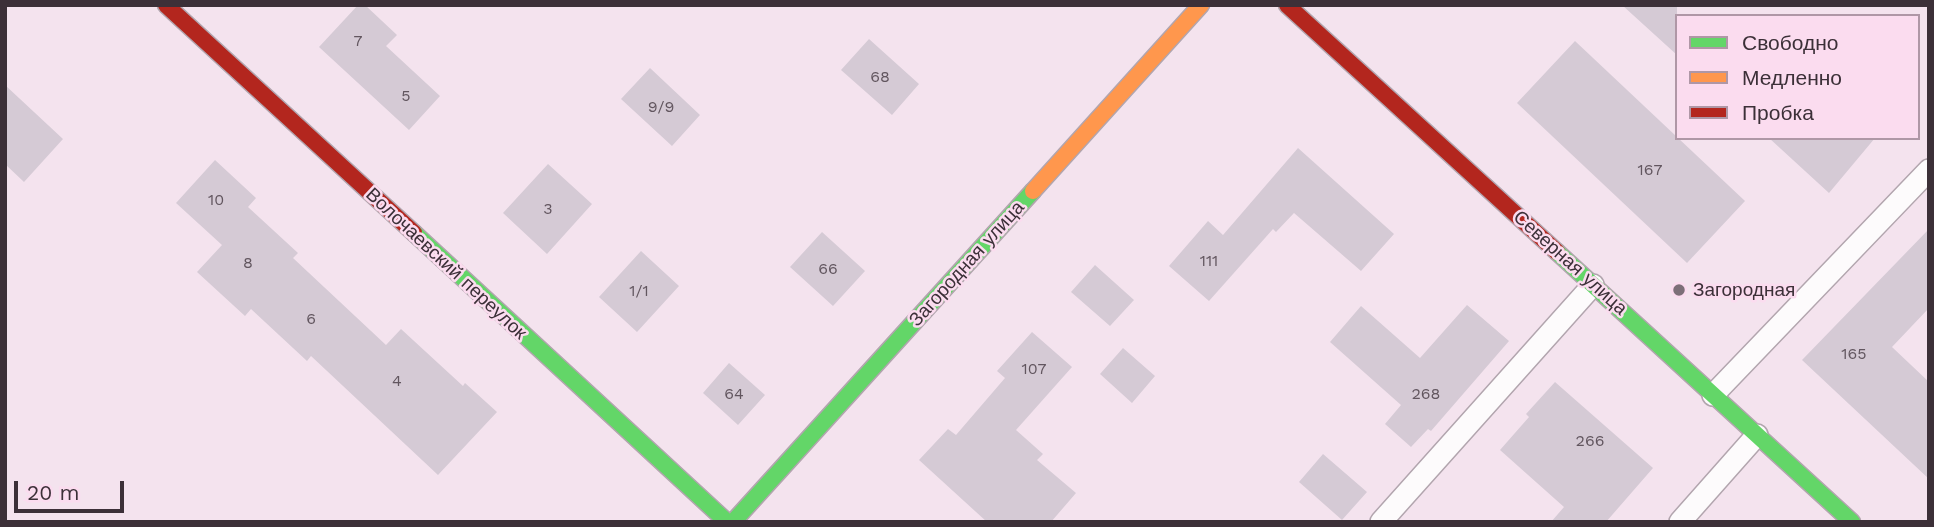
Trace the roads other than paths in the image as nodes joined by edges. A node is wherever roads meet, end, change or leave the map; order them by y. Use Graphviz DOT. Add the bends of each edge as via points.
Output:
graph roads {
  1 [pos="166,5"];
  2 [pos="1201,5"];
  3 [pos="1287,5"];
  4 [pos="1929,170"];
  5 [pos="1593,285"];
  6 [pos="1713,395"];
  7 [pos="1757,435"];
  8 [pos="727,522"];
  9 [pos="733,522"];
  10 [pos="1381,522"];
  11 [pos="1680,522"];
  12 [pos="1852,522"];
  1 -- 8 [label="street, Волочаевский переулок"];
  2 -- 9 [label="street, Загородная улица"];
  3 -- 5 [label="street, Северная улица"];
  4 -- 6 [label="lane"];
  5 -- 6 [label="street, Северная улица"];
  5 -- 10 [label="lane"];
  6 -- 7 [label="street, Северная улица"];
  7 -- 11 [label="lane"];
  7 -- 12 [label="street, Северная улица"];
}
